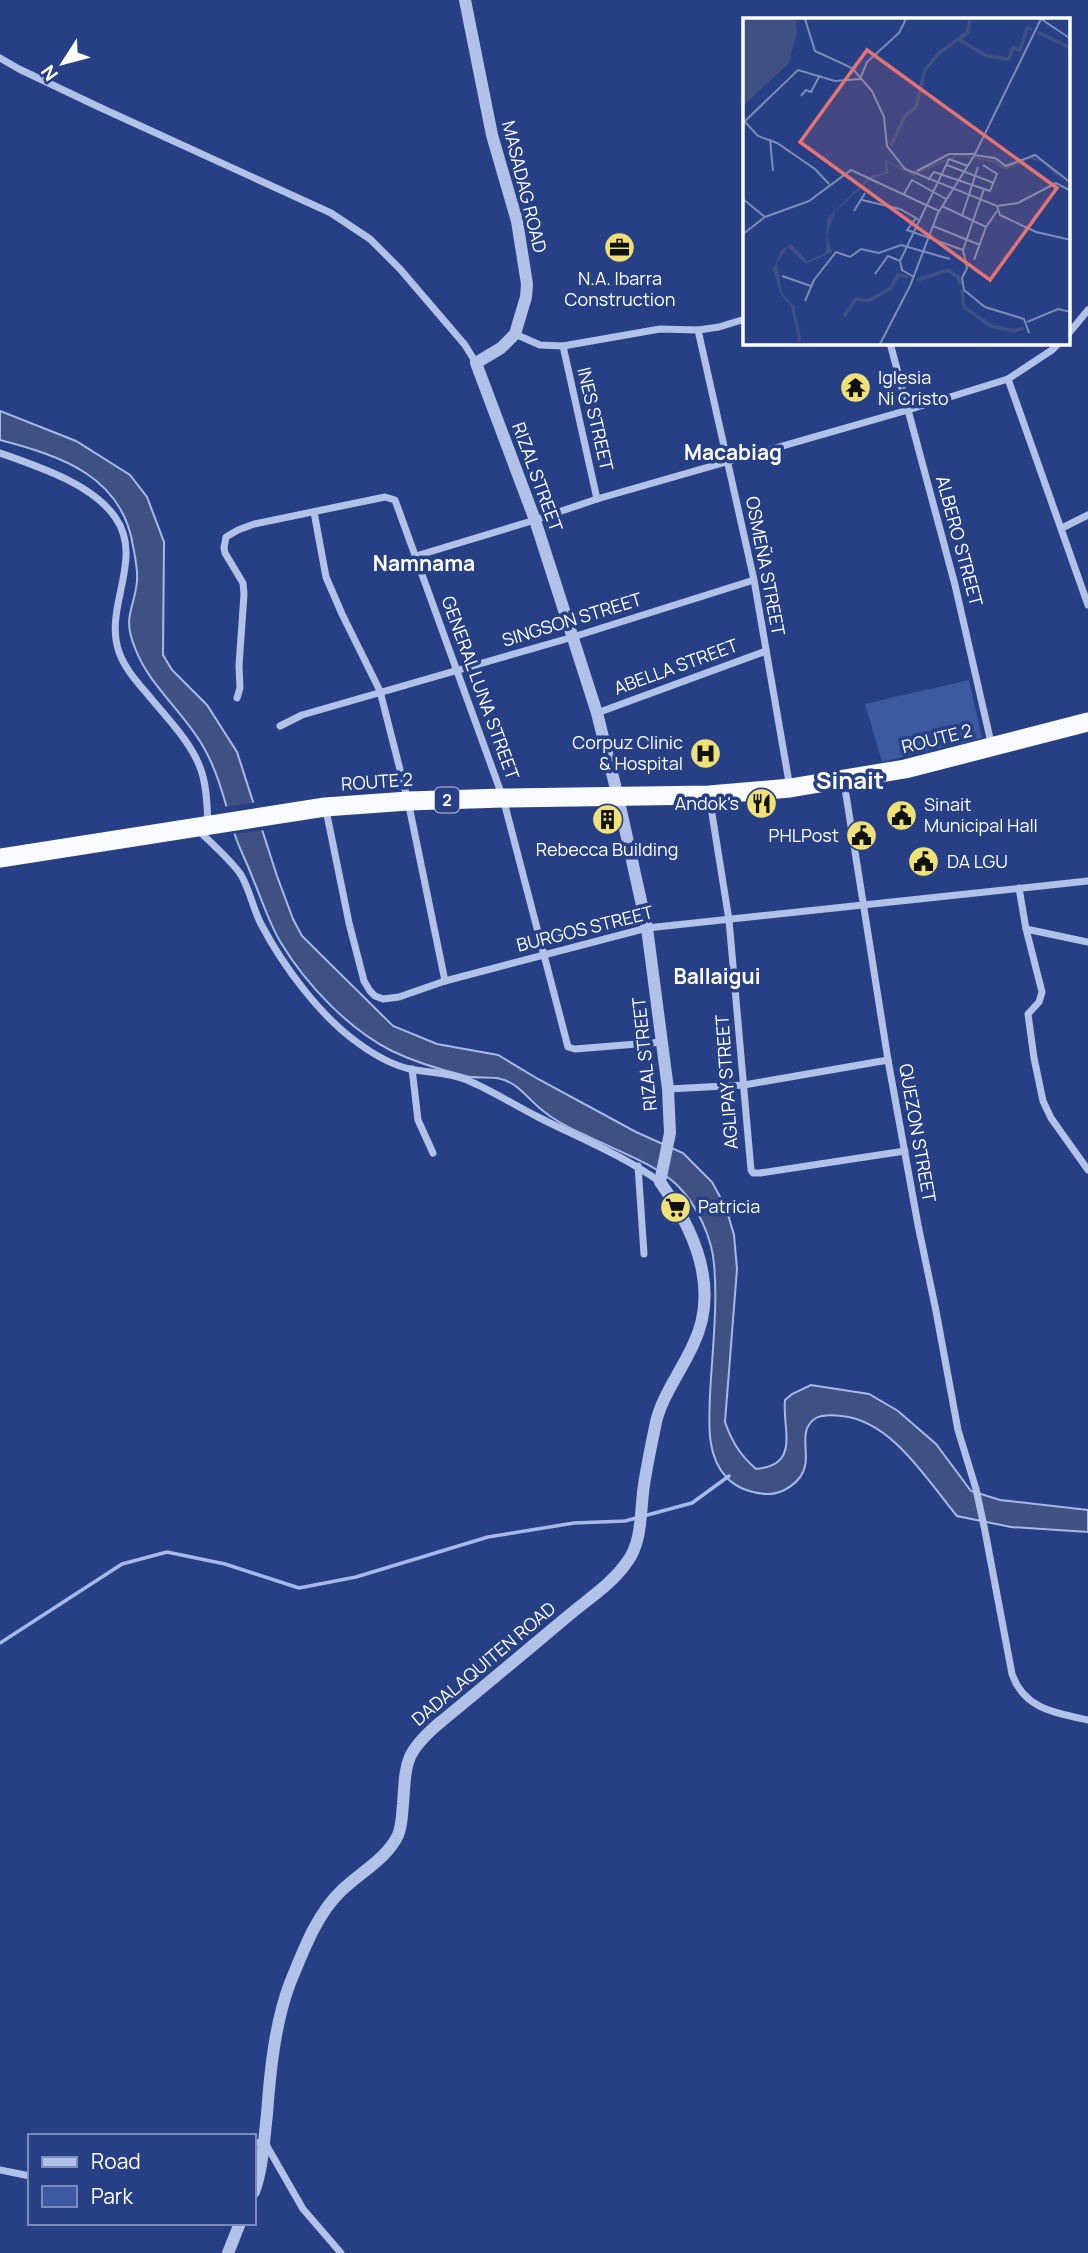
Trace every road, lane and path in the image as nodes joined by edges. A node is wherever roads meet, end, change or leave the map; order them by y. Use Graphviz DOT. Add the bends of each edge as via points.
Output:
graph roads {
  1 [pos="465,0"];
  2 [pos="0,58"];
  3 [pos="1088,310"];
  4 [pos="743,319"];
  5 [pos="698,330"];
  6 [pos="1070,332"];
  7 [pos="515,334"];
  8 [pos="891,345"];
  9 [pos="1057,345"];
  10 [pos="563,346"];
  11 [pos="477,363"];
  12 [pos="1008,379"];
  13 [pos="908,410"];
  14 [pos="0,453"];
  15 [pos="727,462"];
  16 [pos="597,499"];
  17 [pos="314,512"];
  18 [pos="1088,514"];
  19 [pos="536,520"];
  20 [pos="1062,528"];
  21 [pos="416,556"];
  22 [pos="754,580"];
  23 [pos="1088,605"];
  24 [pos="573,637"];
  25 [pos="766,652"];
  26 [pos="455,670"];
  27 [pos="380,691"];
  28 [pos="237,698"];
  29 [pos="597,713"];
  30 [pos="1088,722"];
  31 [pos="280,726"];
  32 [pos="992,747"];
  33 [pos="844,780"];
  34 [pos="790,788"];
  35 [pos="709,795"];
  36 [pos="618,797"];
  37 [pos="503,798"];
  38 [pos="408,801"];
  39 [pos="325,807"];
  40 [pos="206,824"];
  41 [pos="0,858"];
  42 [pos="1088,881"];
  43 [pos="1020,888"];
  44 [pos="864,906"];
  45 [pos="729,920"];
  46 [pos="647,928"];
  47 [pos="1026,929"];
  48 [pos="1088,942"];
  49 [pos="545,955"];
  50 [pos="445,981"];
  51 [pos="662,1042"];
  52 [pos="888,1060"];
  53 [pos="412,1069"];
  54 [pos="744,1085"];
  55 [pos="668,1089"];
  56 [pos="905,1151"];
  57 [pos="433,1153"];
  58 [pos="638,1166"];
  59 [pos="1088,1170"];
  60 [pos="660,1182"];
  61 [pos="644,1254"];
  62 [pos="1088,1720"];
  63 [pos="259,2143"];
  64 [pos="0,2170"];
  65 [pos="28,2176"];
  66 [pos="256,2187"];
  67 [pos="239,2225"];
  68 [pos="228,2253"];
  69 [pos="341,2253"];
  1 -- 7 [label="street, MASADAG ROAD" via="524,263 526,297"];
  2 -- 11 [label="street, RIZAL STREET" via="331,212 370,239 400,269"];
  3 -- 6 [label="street"];
  4 -- 5 [label="street"];
  5 -- 10 [label="street" via="660,329"];
  5 -- 15 [label="street, OSMEÑA STREET"];
  7 -- 10 [label="street" via="540,345"];
  7 -- 11 [label="street"];
  8 -- 13 [label="street, ALBERO STREET"];
  9 -- 12 [label="street"];
  10 -- 16 [label="street, INES STREET"];
  11 -- 19 [label="street, RIZAL STREET"];
  12 -- 13 [label="street"];
  12 -- 20 [label="street"];
  13 -- 15 [label="street"];
  13 -- 32 [label="street, ALBERO STREET" via="955,584"];
  14 -- 40 [label="street" via="46,470 90,494 117,520 128,555 118,602 118,650 132,676 195,756 203,777"];
  15 -- 16 [label="street"];
  15 -- 22 [label="street, OSMEÑA STREET"];
  16 -- 19 [label="street"];
  17 -- 21 [label="street, GENERAL LUNA STREET" via="392,498"];
  17 -- 27 [label="street" via="326,577"];
  17 -- 28 [label="street, GENERAL LUNA STREET" via="254,524 226,537 225,553 243,583 244,594"];
  18 -- 20 [label="street"];
  19 -- 21 [label="street"];
  19 -- 24 [label="street, RIZAL STREET"];
  20 -- 23 [label="street"];
  21 -- 26 [label="street, GENERAL LUNA STREET"];
  22 -- 24 [label="street, SINGSON STREET"];
  22 -- 25 [label="street, OSMEÑA STREET"];
  24 -- 26 [label="street, SINGSON STREET"];
  24 -- 29 [label="street, RIZAL STREET"];
  25 -- 29 [label="street, ABELLA STREET"];
  25 -- 34 [label="street, OSMEÑA STREET"];
  26 -- 27 [label="street, SINGSON STREET"];
  26 -- 37 [label="street, GENERAL LUNA STREET"];
  27 -- 31 [label="street, SINGSON STREET"];
  27 -- 38 [label="street"];
  29 -- 36 [label="street, RIZAL STREET"];
  30 -- 32 [label="highway, ROUTE 2 / 2"];
  32 -- 33 [label="highway, ROUTE 2 / 2"];
  33 -- 34 [label="highway, ROUTE 2 / 2"];
  33 -- 44 [label="street, QUEZON STREET"];
  34 -- 35 [label="highway, ROUTE 2 / 2"];
  35 -- 36 [label="highway, ROUTE 2 / 2"];
  35 -- 45 [label="street, AGLIPAY STREET"];
  36 -- 37 [label="highway, ROUTE 2 / 2"];
  36 -- 46 [label="street, RIZAL STREET"];
  37 -- 38 [label="highway, ROUTE 2 / 2"];
  37 -- 49 [label="street, GENERAL LUNA STREET"];
  38 -- 39 [label="highway, ROUTE 2 / 2"];
  38 -- 50 [label="street"];
  39 -- 40 [label="highway, ROUTE 2 / 2"];
  39 -- 50 [label="street, BURGOS STREET" via="349,923 370,991 390,999"];
  40 -- 41 [label="highway, ROUTE 2 / 2"];
  40 -- 53 [label="street" via="246,884 271,942 332,1022 360,1045"];
  42 -- 43 [label="street, BURGOS STREET"];
  43 -- 44 [label="street, BURGOS STREET"];
  43 -- 47 [label="street"];
  44 -- 45 [label="street, BURGOS STREET"];
  44 -- 52 [label="street, QUEZON STREET"];
  45 -- 46 [label="street, BURGOS STREET"];
  45 -- 54 [label="street, AGLIPAY STREET"];
  46 -- 49 [label="street, BURGOS STREET"];
  46 -- 51 [label="street, RIZAL STREET"];
  47 -- 48 [label="street"];
  47 -- 59 [label="street" via="1042,988 1041,999 1028,1014 1038,1083 1051,1118"];
  49 -- 50 [label="street, BURGOS STREET"];
  49 -- 51 [label="street, GENERAL LUNA STREET" via="569,1048"];
  51 -- 55 [label="street, RIZAL STREET"];
  52 -- 54 [label="street"];
  52 -- 56 [label="street, QUEZON STREET"];
  53 -- 57 [label="street" via="418,1120"];
  53 -- 58 [label="street" via="469,1081"];
  54 -- 55 [label="street"];
  54 -- 56 [label="street, AGLIPAY STREET" via="752,1173"];
  55 -- 60 [label="street, RIZAL STREET" via="670,1133"];
  56 -- 62 [label="street, QUEZON STREET" via="958,1430 976,1489 1016,1685 1028,1701"];
  58 -- 60 [label="street"];
  58 -- 61 [label="street"];
  60 -- 63 [label="street, DADALAQUITEN ROAD" via="696,1245 705,1285 704,1307 695,1342 657,1418 630,1559 600,1591 427,1734 411,1754 405,1767 398,1835 326,1909 289,1987"];
  63 -- 66 [label="street, DADALAQUITEN ROAD"];
  63 -- 69 [label="street" via="303,2209"];
  64 -- 65 [label="street"];
  67 -- 68 [label="street"];
}
